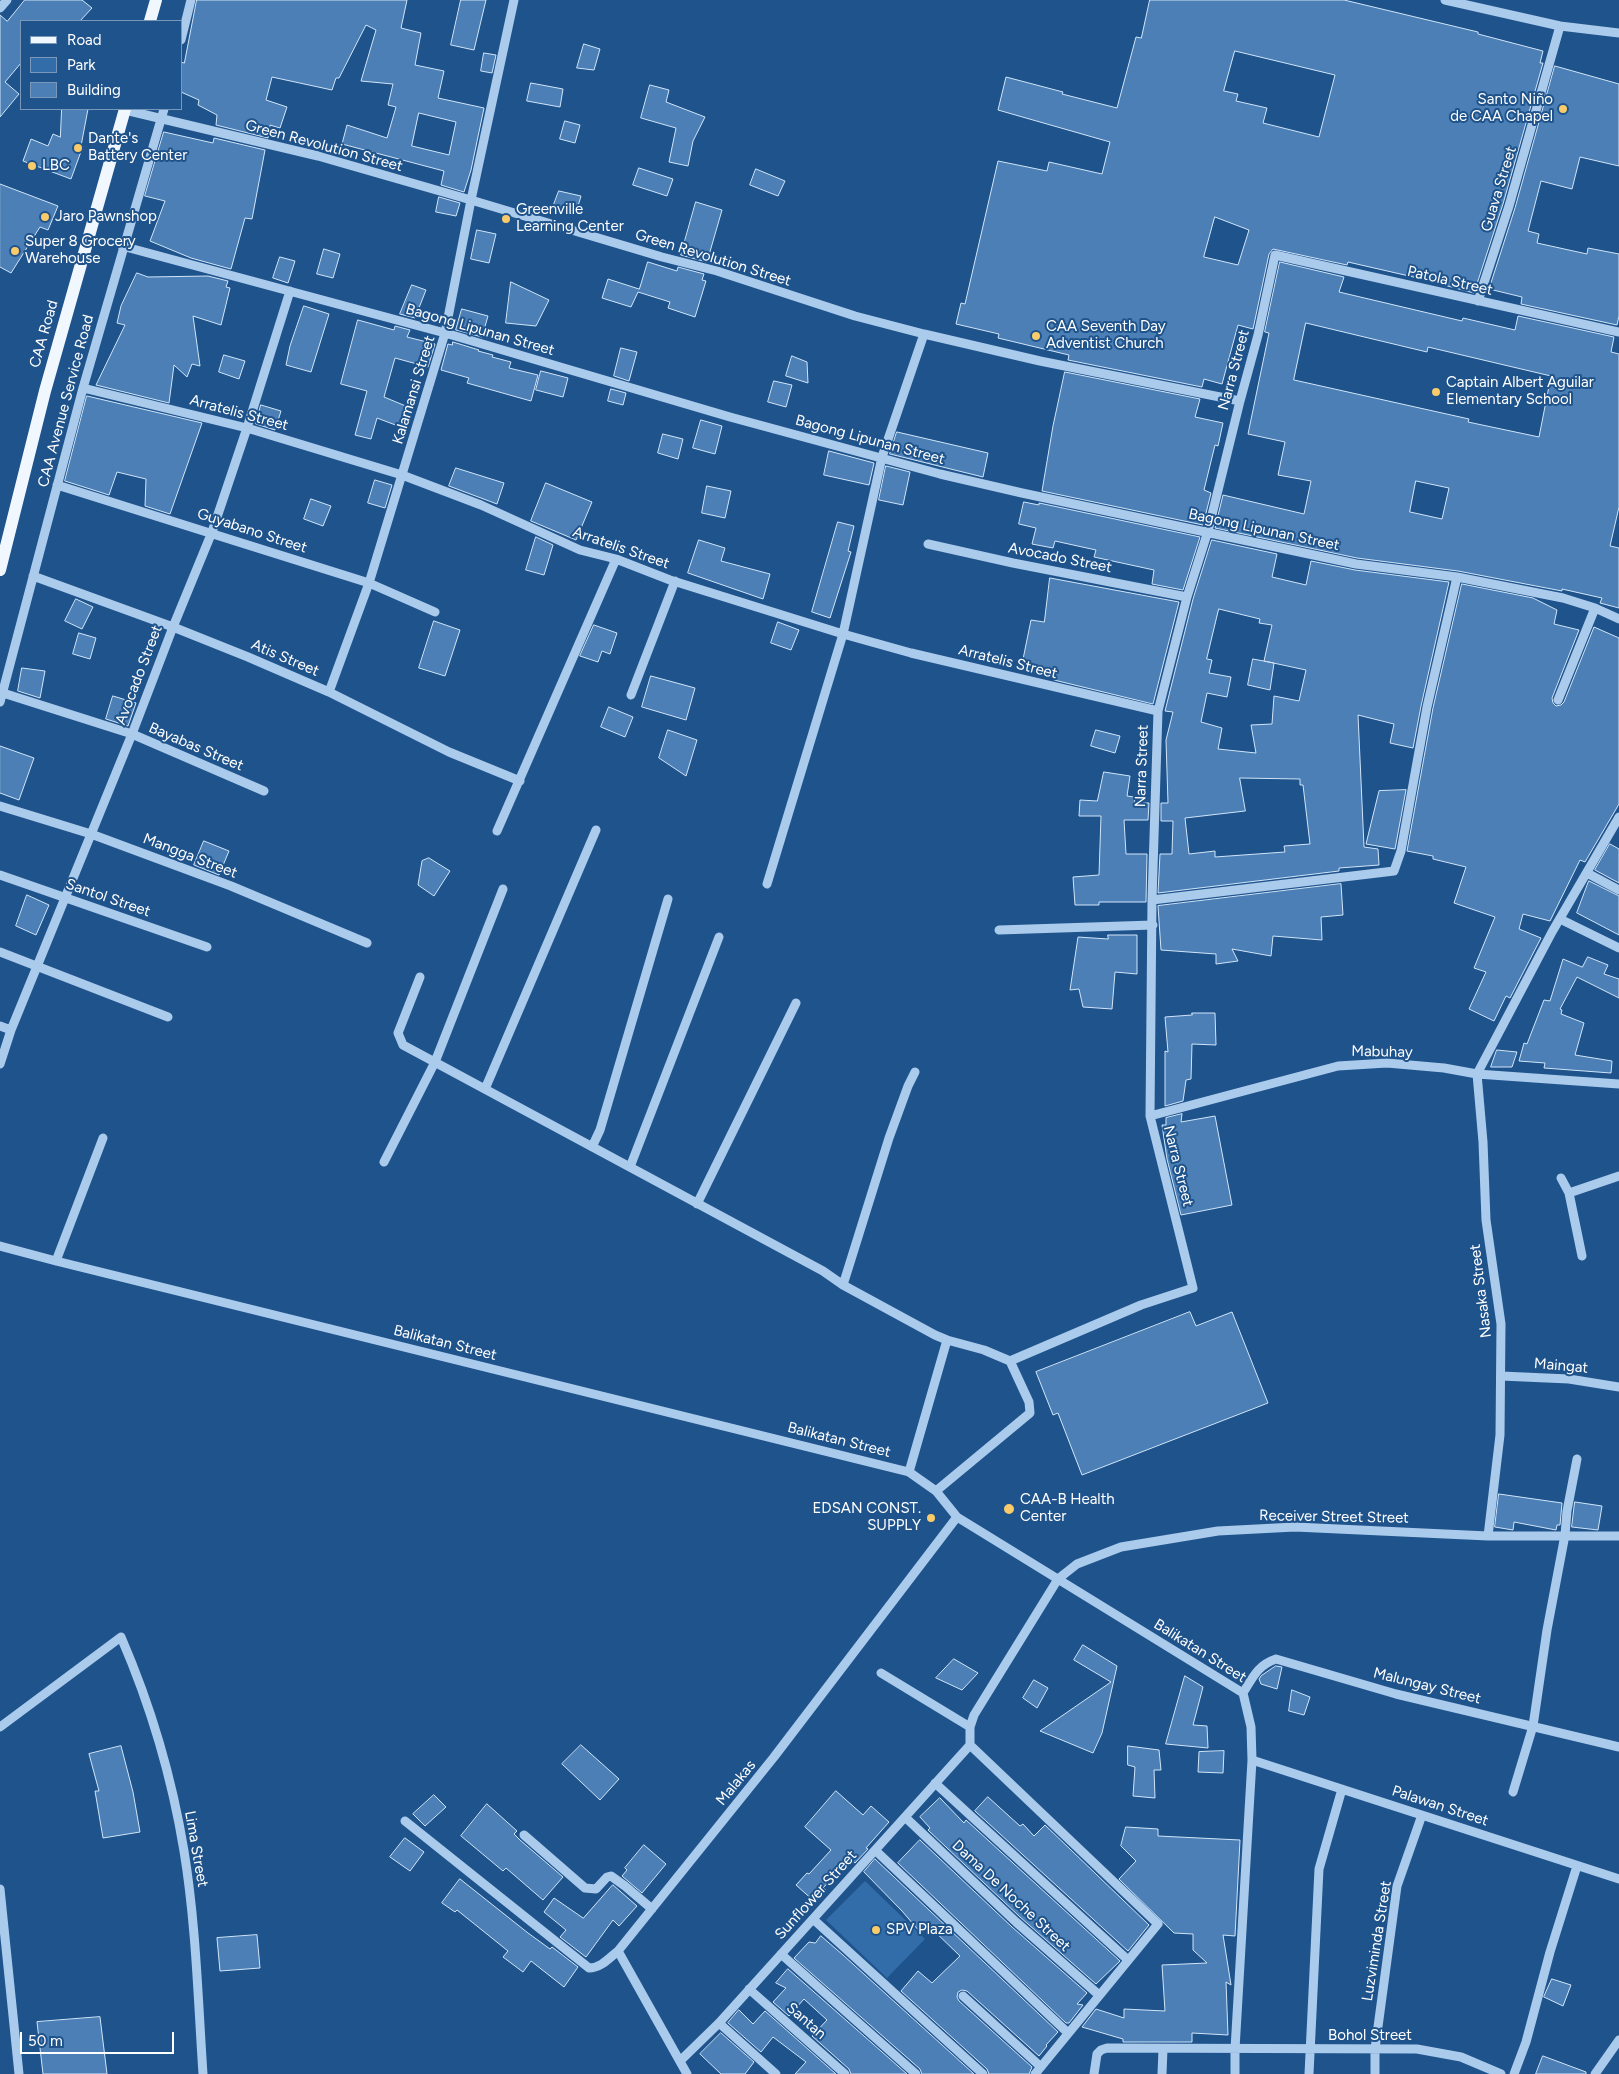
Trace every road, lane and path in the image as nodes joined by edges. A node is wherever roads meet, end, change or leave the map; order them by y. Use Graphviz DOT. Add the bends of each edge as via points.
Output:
graph roads {
  1 [pos="7,0"];
  2 [pos="156,0"];
  3 [pos="191,0"];
  4 [pos="514,0"];
  5 [pos="1444,0"];
  6 [pos="0,8"];
  7 [pos="150,20"];
  8 [pos="1560,26"];
  9 [pos="1619,33"];
  10 [pos="182,36"];
  11 [pos="125,110"];
  12 [pos="129,110"];
  13 [pos="164,110"];
  14 [pos="161,119"];
  15 [pos="471,200"];
  16 [pos="122,246"];
  17 [pos="1275,254"];
  18 [pos="290,291"];
  19 [pos="1478,302"];
  20 [pos="1619,332"];
  21 [pos="445,333"];
  22 [pos="924,334"];
  23 [pos="83,388"];
  24 [pos="1240,401"];
  25 [pos="247,428"];
  26 [pos="882,457"];
  27 [pos="402,475"];
  28 [pos="57,485"];
  29 [pos="1208,531"];
  30 [pos="212,532"];
  31 [pos="928,544"];
  32 [pos="616,559"];
  33 [pos="0,570"];
  34 [pos="33,576"];
  35 [pos="1457,578"];
  36 [pos="675,581"];
  37 [pos="369,583"];
  38 [pos="1187,597"];
  39 [pos="1595,608"];
  40 [pos="436,612"];
  41 [pos="1619,620"];
  42 [pos="172,626"];
  43 [pos="843,634"];
  44 [pos="329,692"];
  45 [pos="631,695"];
  46 [pos="1,697"];
  47 [pos="1558,700"];
  48 [pos="1158,712"];
  49 [pos="132,734"];
  50 [pos="520,781"];
  51 [pos="264,791"];
  52 [pos="0,806"];
  53 [pos="1619,817"];
  54 [pos="596,830"];
  55 [pos="497,831"];
  56 [pos="92,834"];
  57 [pos="1587,873"];
  58 [pos="0,875"];
  59 [pos="767,884"];
  60 [pos="503,890"];
  61 [pos="1619,890"];
  62 [pos="65,897"];
  63 [pos="668,899"];
  64 [pos="1152,900"];
  65 [pos="1560,919"];
  66 [pos="1153,925"];
  67 [pos="999,930"];
  68 [pos="719,936"];
  69 [pos="366,943"];
  70 [pos="207,947"];
  71 [pos="1619,948"];
  72 [pos="0,952"];
  73 [pos="38,966"];
  74 [pos="420,978"];
  75 [pos="796,1003"];
  76 [pos="168,1017"];
  77 [pos="0,1026"];
  78 [pos="11,1030"];
  79 [pos="435,1062"];
  80 [pos="0,1064"];
  81 [pos="915,1072"];
  82 [pos="1477,1074"];
  83 [pos="1619,1084"];
  84 [pos="485,1089"];
  85 [pos="1150,1116"];
  86 [pos="103,1138"];
  87 [pos="592,1147"];
  88 [pos="384,1162"];
  89 [pos="630,1167"];
  90 [pos="1619,1176"];
  91 [pos="1561,1178"];
  92 [pos="1569,1193"];
  93 [pos="697,1204"];
  94 [pos="0,1246"];
  95 [pos="1582,1256"];
  96 [pos="56,1262"];
  97 [pos="844,1285"];
  98 [pos="947,1340"];
  99 [pos="1010,1361"];
  100 [pos="1501,1376"];
  101 [pos="1619,1387"];
  102 [pos="1577,1459"];
  103 [pos="909,1472"];
  104 [pos="936,1491"];
  105 [pos="957,1517"];
  106 [pos="1565,1535"];
  107 [pos="1488,1536"];
  108 [pos="1619,1536"];
  109 [pos="1058,1579"];
  110 [pos="881,1673"];
  111 [pos="1243,1693"];
  112 [pos="1533,1726"];
  113 [pos="0,1727"];
  114 [pos="970,1727"];
  115 [pos="970,1746"];
  116 [pos="1619,1747"];
  117 [pos="1252,1760"];
  118 [pos="935,1783"];
  119 [pos="1342,1789"];
  120 [pos="1513,1792"];
  121 [pos="1422,1815"];
  122 [pos="905,1817"];
  123 [pos="405,1821"];
  124 [pos="524,1834"];
  125 [pos="875,1850"];
  126 [pos="1576,1866"];
  127 [pos="1619,1879"];
  128 [pos="0,1889"];
  129 [pos="652,1908"];
  130 [pos="813,1919"];
  131 [pos="618,1951"];
  132 [pos="781,1954"];
  133 [pos="1128,1960"];
  134 [pos="749,1989"];
  135 [pos="1099,1995"];
  136 [pos="963,1996"];
  137 [pos="719,2023"];
  138 [pos="1068,2033"];
  139 [pos="1619,2040"];
  140 [pos="1163,2048"];
  141 [pos="1235,2049"];
  142 [pos="1309,2049"];
  143 [pos="1375,2049"];
  144 [pos="680,2061"];
  145 [pos="1038,2071"];
  146 [pos="19,2074"];
  147 [pos="203,2074"];
  148 [pos="687,2074"];
  149 [pos="776,2074"];
  150 [pos="845,2074"];
  151 [pos="916,2074"];
  152 [pos="983,2074"];
  153 [pos="1094,2074"];
  154 [pos="1162,2074"];
  155 [pos="1236,2074"];
  156 [pos="1309,2074"];
  157 [pos="1375,2074"];
  158 [pos="1501,2074"];
  159 [pos="1514,2074"];
  160 [pos="1595,2074"];
  1 -- 6 [label="street"];
  2 -- 7 [label="main road"];
  3 -- 10 [label="street"];
  4 -- 15 [label="street, Kalamansi Street"];
  5 -- 8 [label="street"];
  8 -- 9 [label="street"];
  8 -- 19 [label="street, Guava Street"];
  11 -- 33 [label="main road, CAA Road" via="45,391"];
  12 -- 14 [label="street, Green Revolution Street"];
  13 -- 14 [label="street, CAA Avenue Service Road"];
  14 -- 15 [label="street, Green Revolution Street" via="318,156"];
  14 -- 16 [label="street, CAA Avenue Service Road"];
  15 -- 21 [label="street, Kalamansi Street"];
  15 -- 22 [label="street, Green Revolution Street"];
  16 -- 18 [label="street, Bagong Lipunan Street"];
  16 -- 23 [label="street, CAA Avenue Service Road"];
  17 -- 19 [label="street, Patola Street"];
  17 -- 24 [label="street, Narra Street"];
  18 -- 21 [label="street, Bagong Lipunan Street"];
  18 -- 25 [label="street, Avocado Street"];
  19 -- 20 [label="street, Patola Street"];
  21 -- 26 [label="street, Bagong Lipunan Street" via="730,417"];
  21 -- 27 [label="street, Kalamansi Street"];
  22 -- 24 [label="street, Green Revolution Street"];
  22 -- 26 [label="street"];
  23 -- 25 [label="street, Arratelis Street"];
  23 -- 28 [label="street, CAA Avenue Service Road"];
  24 -- 29 [label="street, Narra Street"];
  25 -- 27 [label="street, Arratelis Street"];
  25 -- 30 [label="street, Avocado Street"];
  26 -- 29 [label="street, Bagong Lipunan Street" via="1022,493"];
  26 -- 43 [label="street"];
  27 -- 32 [label="street, Arratelis Street" via="481,505 580,550"];
  27 -- 37 [label="street, Kalamansi Street"];
  28 -- 30 [label="street, Guyabano Street"];
  28 -- 34 [label="street, CAA Avenue Service Road"];
  29 -- 35 [label="street, Bagong Lipunan Street" via="1356,564"];
  29 -- 38 [label="street, Narra Street"];
  30 -- 37 [label="street, Guyabano Street"];
  30 -- 42 [label="street, Avocado Street"];
  31 -- 38 [label="street, Avocado Street"];
  32 -- 36 [label="street, Arratelis Street"];
  32 -- 50 [label="street"];
  34 -- 42 [label="street, Atis Street"];
  34 -- 46 [label="street, CAA Avenue Service Road"];
  35 -- 39 [label="street, Bagong Lipunan Street" via="1563,598"];
  35 -- 64 [label="street" via="1394,871"];
  36 -- 43 [label="street, Arratelis Street"];
  36 -- 45 [label="street"];
  37 -- 40 [label="street, Guyabano Street"];
  37 -- 44 [label="street, Kalamansi Street"];
  38 -- 48 [label="street, Narra Street"];
  39 -- 41 [label="street, Bagong Lipunan Street"];
  39 -- 47 [label="street"];
  42 -- 44 [label="street, Atis Street"];
  42 -- 49 [label="street, Avocado Street"];
  43 -- 48 [label="street, Arratelis Street"];
  43 -- 59 [label="street"];
  44 -- 50 [label="street, Atis Street" via="449,752"];
  46 -- 49 [label="street, Bayabas Street"];
  48 -- 64 [label="street, Narra Street"];
  49 -- 51 [label="street, Bayabas Street"];
  49 -- 56 [label="street, Avocado Street"];
  50 -- 55 [label="street"];
  52 -- 56 [label="street, Mangga Street"];
  53 -- 57 [label="street"];
  54 -- 84 [label="street"];
  56 -- 62 [label="street, Avocado Street"];
  56 -- 69 [label="street, Mangga Street" via="231,886"];
  57 -- 61 [label="street"];
  57 -- 65 [label="street"];
  58 -- 62 [label="street, Santol Street"];
  60 -- 79 [label="street"];
  62 -- 70 [label="street, Santol Street"];
  62 -- 73 [label="street, Avocado Street"];
  63 -- 87 [label="street" via="600,1130"];
  64 -- 66 [label="street, Narra Street"];
  65 -- 71 [label="street"];
  65 -- 82 [label="street"];
  66 -- 67 [label="street"];
  66 -- 85 [label="street, Narra Street"];
  68 -- 89 [label="street"];
  72 -- 73 [label="street"];
  73 -- 76 [label="street"];
  73 -- 78 [label="street, Avocado Street"];
  74 -- 79 [label="street" via="398,1033 404,1045"];
  75 -- 93 [label="street"];
  77 -- 78 [label="street"];
  78 -- 80 [label="street, Avocado Street"];
  79 -- 84 [label="street"];
  79 -- 88 [label="street"];
  81 -- 97 [label="street" via="890,1138"];
  82 -- 83 [label="street, Mabuhay"];
  82 -- 85 [label="street, Mabuhay" via="1387,1063 1338,1066"];
  82 -- 100 [label="street, Nasaka Street" via="1486,1220 1501,1324"];
  84 -- 87 [label="street"];
  85 -- 99 [label="street, Narra Street" via="1193,1288 1141,1305"];
  86 -- 96 [label="street"];
  87 -- 89 [label="street"];
  89 -- 93 [label="street"];
  90 -- 92 [label="street"];
  91 -- 92 [label="street"];
  92 -- 95 [label="street"];
  93 -- 97 [label="street"];
  94 -- 96 [label="street, Balikatan Street"];
  96 -- 103 [label="street, Balikatan Street"];
  97 -- 98 [label="street"];
  98 -- 99 [label="street"];
  98 -- 103 [label="street"];
  99 -- 104 [label="street" via="1029,1402 1030,1413"];
  100 -- 101 [label="street, Maingat" via="1569,1379"];
  100 -- 107 [label="street, Nasaka Street" via="1500,1435"];
  102 -- 106 [label="street"];
  103 -- 104 [label="street, Balikatan Street"];
  104 -- 105 [label="street, Balikatan Street"];
  105 -- 109 [label="street, Balikatan Street"];
  105 -- 129 [label="street, Malakas" via="774,1757"];
  106 -- 107 [label="street, Receiver Street Street"];
  106 -- 108 [label="street, Receiver Street Street"];
  106 -- 112 [label="street"];
  107 -- 109 [label="street, Receiver Street Street" via="1295,1527 1218,1531 1120,1547 1077,1564"];
  109 -- 111 [label="street, Balikatan Street"];
  109 -- 114 [label="street" via="974,1715"];
  110 -- 114 [label="street"];
  111 -- 112 [label="street, Malungay Street" via="1265,1662 1276,1659 1396,1694"];
  111 -- 117 [label="street, Balikatan Street"];
  112 -- 116 [label="street, Malungay Street"];
  112 -- 120 [label="street"];
  113 -- 147 [label="street, Lima Street" via="120,1637 136,1674 167,1770 184,1850"];
  114 -- 115 [label="street"];
  115 -- 118 [label="street, Sunflower Street"];
  115 -- 133 [label="street" via="1158,1924"];
  117 -- 119 [label="street, Palawan Street"];
  117 -- 141 [label="street, Balikatan Street"];
  118 -- 122 [label="street, Sunflower Street"];
  118 -- 133 [label="street"];
  119 -- 121 [label="street, Palawan Street"];
  119 -- 142 [label="street" via="1319,1869"];
  121 -- 126 [label="street, Palawan Street"];
  121 -- 143 [label="street, Luzviminda Street" via="1397,1886"];
  122 -- 125 [label="street, Sunflower Street"];
  122 -- 135 [label="street, Dama De Noche Street"];
  123 -- 131 [label="street, Malakas" via="589,1968 601,1965"];
  124 -- 129 [label="street" via="585,1888 596,1889 611,1876"];
  125 -- 130 [label="street, Sunflower Street"];
  125 -- 138 [label="street"];
  126 -- 127 [label="street, Palawan Street"];
  126 -- 159 [label="street"];
  128 -- 146 [label="street"];
  129 -- 131 [label="street, Malakas"];
  130 -- 132 [label="street, Sunflower Street"];
  130 -- 152 [label="street"];
  131 -- 144 [label="street"];
  132 -- 134 [label="street, Sunflower Street"];
  132 -- 151 [label="street"];
  133 -- 135 [label="street"];
  134 -- 137 [label="street, Sunflower Street"];
  134 -- 150 [label="street, Santan"];
  135 -- 138 [label="street"];
  136 -- 145 [label="street"];
  137 -- 144 [label="street, Sunflower Street"];
  137 -- 149 [label="street"];
  138 -- 145 [label="street"];
  139 -- 160 [label="street"];
  140 -- 141 [label="street, Bohol Street"];
  140 -- 153 [label="street, Bohol Street" via="1101,2050 1097,2054"];
  140 -- 154 [label="street"];
  141 -- 142 [label="street, Bohol Street"];
  141 -- 155 [label="street, Balikatan Street"];
  142 -- 143 [label="street, Bohol Street"];
  142 -- 156 [label="street"];
  143 -- 157 [label="street, Luzviminda Street"];
  143 -- 158 [label="street, Bohol Street" via="1417,2050 1461,2057"];
  144 -- 148 [label="street"];
}
